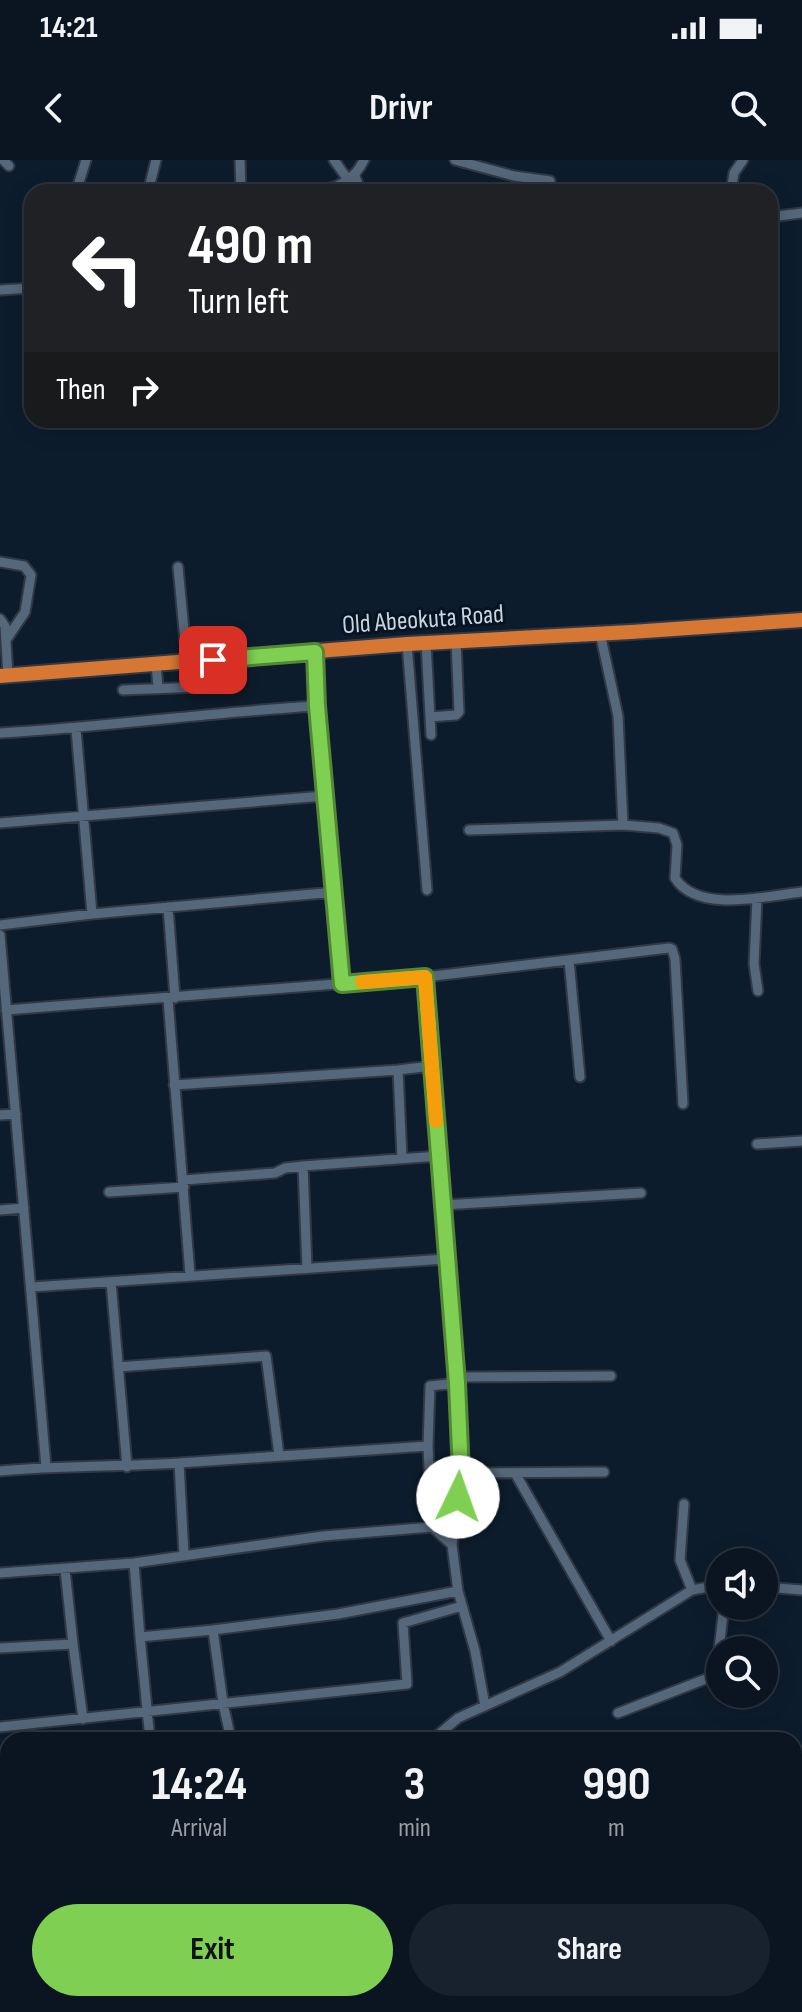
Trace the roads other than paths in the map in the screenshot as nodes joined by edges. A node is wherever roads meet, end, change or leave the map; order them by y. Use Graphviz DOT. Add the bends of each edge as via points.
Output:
graph roads {
  1 [pos="86,160"];
  2 [pos="156,160"];
  3 [pos="240,160"];
  4 [pos="334,160"];
  5 [pos="364,160"];
  6 [pos="455,160"];
  7 [pos="743,160"];
  8 [pos="352,178"];
  9 [pos="550,181"];
  10 [pos="78,184"];
  11 [pos="150,184"];
  12 [pos="241,184"];
  13 [pos="337,184"];
  14 [pos="356,184"];
  15 [pos="732,184"];
  16 [pos="802,213"];
  17 [pos="778,216"];
  18 [pos="24,288"];
  19 [pos="0,290"];
  20 [pos="0,562"];
  21 [pos="178,567"];
  22 [pos="0,619"];
  23 [pos="802,620"];
  24 [pos="600,633"];
  25 [pos="6,640"];
  26 [pos="456,641"];
  27 [pos="426,643"];
  28 [pos="407,644"];
  29 [pos="315,652"];
  30 [pos="187,662"];
  31 [pos="156,664"];
  32 [pos="4,676"];
  33 [pos="226,686"];
  34 [pos="158,687"];
  35 [pos="123,690"];
  36 [pos="317,706"];
  37 [pos="430,717"];
  38 [pos="76,729"];
  39 [pos="0,733"];
  40 [pos="431,735"];
  41 [pos="324,796"];
  42 [pos="85,816"];
  43 [pos="0,823"];
  44 [pos="623,825"];
  45 [pos="469,830"];
  46 [pos="427,890"];
  47 [pos="335,892"];
  48 [pos="802,892"];
  49 [pos="757,898"];
  50 [pos="168,907"];
  51 [pos="92,914"];
  52 [pos="0,925"];
  53 [pos="0,935"];
  54 [pos="569,960"];
  55 [pos="425,977"];
  56 [pos="342,984"];
  57 [pos="758,991"];
  58 [pos="171,998"];
  59 [pos="6,1010"];
  60 [pos="431,1066"];
  61 [pos="398,1070"];
  62 [pos="580,1077"];
  63 [pos="174,1085"];
  64 [pos="683,1104"];
  65 [pos="16,1114"];
  66 [pos="0,1115"];
  67 [pos="802,1141"];
  68 [pos="757,1144"];
  69 [pos="439,1156"];
  70 [pos="402,1158"];
  71 [pos="303,1166"];
  72 [pos="184,1183"];
  73 [pos="109,1192"];
  74 [pos="641,1193"];
  75 [pos="443,1205"];
  76 [pos="24,1208"];
  77 [pos="0,1210"];
  78 [pos="446,1259"];
  79 [pos="307,1268"];
  80 [pos="190,1275"];
  81 [pos="111,1282"];
  82 [pos="32,1287"];
  83 [pos="118,1367"];
  84 [pos="611,1376"];
  85 [pos="457,1380"];
  86 [pos="428,1446"];
  87 [pos="279,1455"];
  88 [pos="179,1463"];
  89 [pos="46,1467"];
  90 [pos="127,1467"];
  91 [pos="0,1471"];
  92 [pos="604,1472"];
  93 [pos="461,1473"];
  94 [pos="515,1473"];
  95 [pos="684,1504"];
  96 [pos="432,1527"];
  97 [pos="452,1545"];
  98 [pos="184,1555"];
  99 [pos="134,1563"];
  100 [pos="65,1569"];
  101 [pos="0,1573"];
  102 [pos="706,1588"];
  103 [pos="778,1588"];
  104 [pos="692,1590"];
  105 [pos="802,1590"];
  106 [pos="458,1591"];
  107 [pos="462,1606"];
  108 [pos="722,1620"];
  109 [pos="213,1630"];
  110 [pos="140,1637"];
  111 [pos="611,1641"];
  112 [pos="73,1644"];
  113 [pos="0,1648"];
  114 [pos="223,1703"];
  115 [pos="485,1706"];
  116 [pos="146,1713"];
  117 [pos="618,1713"];
  118 [pos="83,1719"];
  119 [pos="0,1727"];
  120 [pos="149,1732"];
  121 [pos="229,1732"];
  122 [pos="440,1732"];
  1 -- 10 [label="street"];
  2 -- 11 [label="street"];
  3 -- 12 [label="street"];
  4 -- 8 [label="street"];
  5 -- 8 [label="street"];
  6 -- 9 [label="street"];
  7 -- 15 [label="street"];
  8 -- 13 [label="street"];
  8 -- 14 [label="street"];
  16 -- 17 [label="street"];
  18 -- 19 [label="street"];
  20 -- 25 [label="street" via="24,566 31,575 25,612"];
  21 -- 30 [label="street"];
  22 -- 25 [label="street"];
  23 -- 24 [label="highway, Old Abeokuta Road"];
  24 -- 26 [label="highway, Old Abeokuta Road"];
  24 -- 44 [label="street" via="618,716"];
  25 -- 32 [label="street"];
  26 -- 27 [label="highway, Old Abeokuta Road"];
  26 -- 37 [label="street" via="459,712"];
  27 -- 28 [label="highway, Old Abeokuta Road"];
  27 -- 37 [label="street"];
  28 -- 29 [label="highway, Old Abeokuta Road"];
  28 -- 46 [label="street"];
  29 -- 30 [label="highway, Old Abeokuta Road"];
  29 -- 36 [label="street"];
  30 -- 31 [label="highway, Old Abeokuta Road"];
  31 -- 32 [label="highway, Old Abeokuta Road"];
  31 -- 34 [label="street"];
  33 -- 34 [label="street"];
  34 -- 35 [label="street"];
  36 -- 38 [label="street"];
  36 -- 41 [label="street"];
  37 -- 40 [label="street"];
  38 -- 39 [label="street"];
  38 -- 42 [label="street"];
  41 -- 42 [label="street"];
  41 -- 47 [label="street"];
  42 -- 43 [label="street"];
  42 -- 51 [label="street"];
  44 -- 45 [label="street"];
  44 -- 49 [label="street" via="673,833 675,878 695,896"];
  47 -- 50 [label="street"];
  47 -- 56 [label="street"];
  48 -- 49 [label="street"];
  49 -- 57 [label="street"];
  50 -- 51 [label="street"];
  50 -- 58 [label="street"];
  51 -- 52 [label="street"];
  53 -- 59 [label="street"];
  54 -- 55 [label="street"];
  54 -- 62 [label="street"];
  54 -- 64 [label="street" via="672,949"];
  55 -- 56 [label="street"];
  55 -- 60 [label="street"];
  56 -- 58 [label="street"];
  58 -- 59 [label="street"];
  58 -- 63 [label="street"];
  59 -- 65 [label="street"];
  60 -- 61 [label="street"];
  60 -- 69 [label="street"];
  61 -- 63 [label="street"];
  61 -- 70 [label="street"];
  63 -- 72 [label="street"];
  65 -- 66 [label="street"];
  65 -- 76 [label="street"];
  67 -- 68 [label="street"];
  69 -- 70 [label="street"];
  69 -- 75 [label="street"];
  70 -- 71 [label="street"];
  71 -- 72 [label="street"];
  71 -- 79 [label="street"];
  72 -- 73 [label="street"];
  72 -- 80 [label="street"];
  74 -- 75 [label="street"];
  75 -- 78 [label="street"];
  76 -- 77 [label="street"];
  76 -- 82 [label="street"];
  78 -- 79 [label="street"];
  78 -- 85 [label="street"];
  79 -- 80 [label="street"];
  80 -- 81 [label="street"];
  81 -- 82 [label="street"];
  81 -- 83 [label="street"];
  82 -- 89 [label="street"];
  83 -- 87 [label="street" via="266,1356"];
  83 -- 90 [label="street"];
  84 -- 85 [label="street"];
  85 -- 86 [label="street" via="430,1386"];
  85 -- 93 [label="street"];
  86 -- 87 [label="street"];
  86 -- 96 [label="street"];
  87 -- 88 [label="street"];
  88 -- 90 [label="street"];
  88 -- 98 [label="street"];
  89 -- 90 [label="street"];
  89 -- 91 [label="street"];
  92 -- 94 [label="street"];
  93 -- 94 [label="street"];
  93 -- 97 [label="street"];
  94 -- 111 [label="street"];
  95 -- 104 [label="street" via="680,1560"];
  96 -- 97 [label="street"];
  96 -- 98 [label="street"];
  97 -- 106 [label="street"];
  98 -- 99 [label="street"];
  99 -- 100 [label="street"];
  99 -- 110 [label="street"];
  100 -- 101 [label="street"];
  100 -- 112 [label="street"];
  102 -- 104 [label="street"];
  103 -- 105 [label="street"];
  104 -- 111 [label="street"];
  106 -- 107 [label="street"];
  106 -- 109 [label="street"];
  107 -- 114 [label="street" via="403,1623 407,1684"];
  107 -- 115 [label="street"];
  108 -- 117 [label="street" via="716,1675"];
  109 -- 110 [label="street"];
  109 -- 114 [label="street"];
  110 -- 116 [label="street"];
  111 -- 115 [label="street" via="560,1672"];
  112 -- 113 [label="street"];
  112 -- 118 [label="street"];
  114 -- 116 [label="street"];
  114 -- 121 [label="street"];
  115 -- 122 [label="street"];
  116 -- 118 [label="street"];
  116 -- 120 [label="street"];
  118 -- 119 [label="street"];
}
